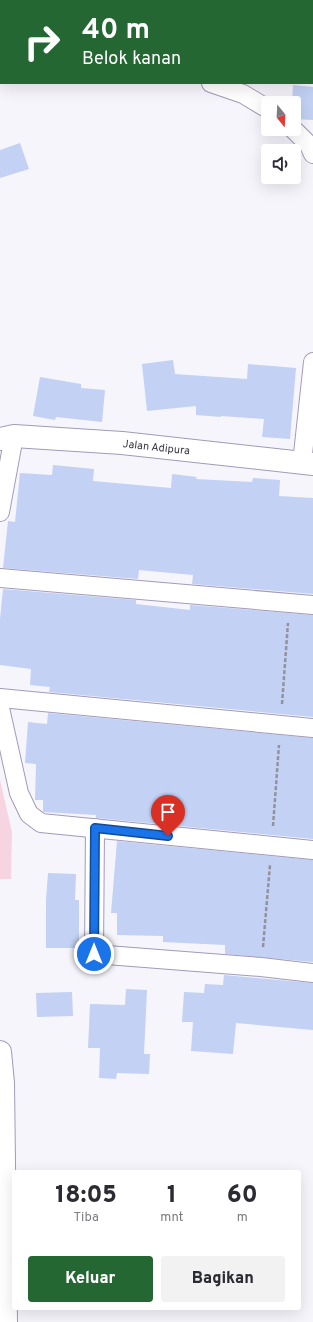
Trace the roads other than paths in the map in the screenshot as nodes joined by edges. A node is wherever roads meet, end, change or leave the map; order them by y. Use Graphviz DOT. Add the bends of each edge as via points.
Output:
graph roads {
  1 [pos="214,84"];
  2 [pos="261,105"];
  3 [pos="300,136"];
  4 [pos="313,154"];
  5 [pos="313,362"];
  6 [pos="7,438"];
  7 [pos="308,464"];
  8 [pos="0,512"];
  9 [pos="0,578"];
  10 [pos="313,605"];
  11 [pos="0,698"];
  12 [pos="0,708"];
  13 [pos="313,728"];
  14 [pos="95,828"];
  15 [pos="313,850"];
  16 [pos="313,974"];
  17 [pos="0,1052"];
  18 [pos="3,1247"];
  19 [pos="6,1322"];
  1 -- 2 [label="street" via="243,94"];
  3 -- 4 [label="street" via="309,145"];
  5 -- 7 [label="street"];
  6 -- 7 [label="highway, Jalan Adipura" via="122,443"];
  6 -- 8 [label="street"];
  9 -- 10 [label="street"];
  11 -- 13 [label="street"];
  12 -- 14 [label="street" via="19,793 30,814 41,823"];
  14 -- 15 [label="street"];
  14 -- 16 [label="street" via="94,954 261,967"];
  17 -- 18 [label="highway" via="3,1083"];
  18 -- 19 [label="highway"];
}
